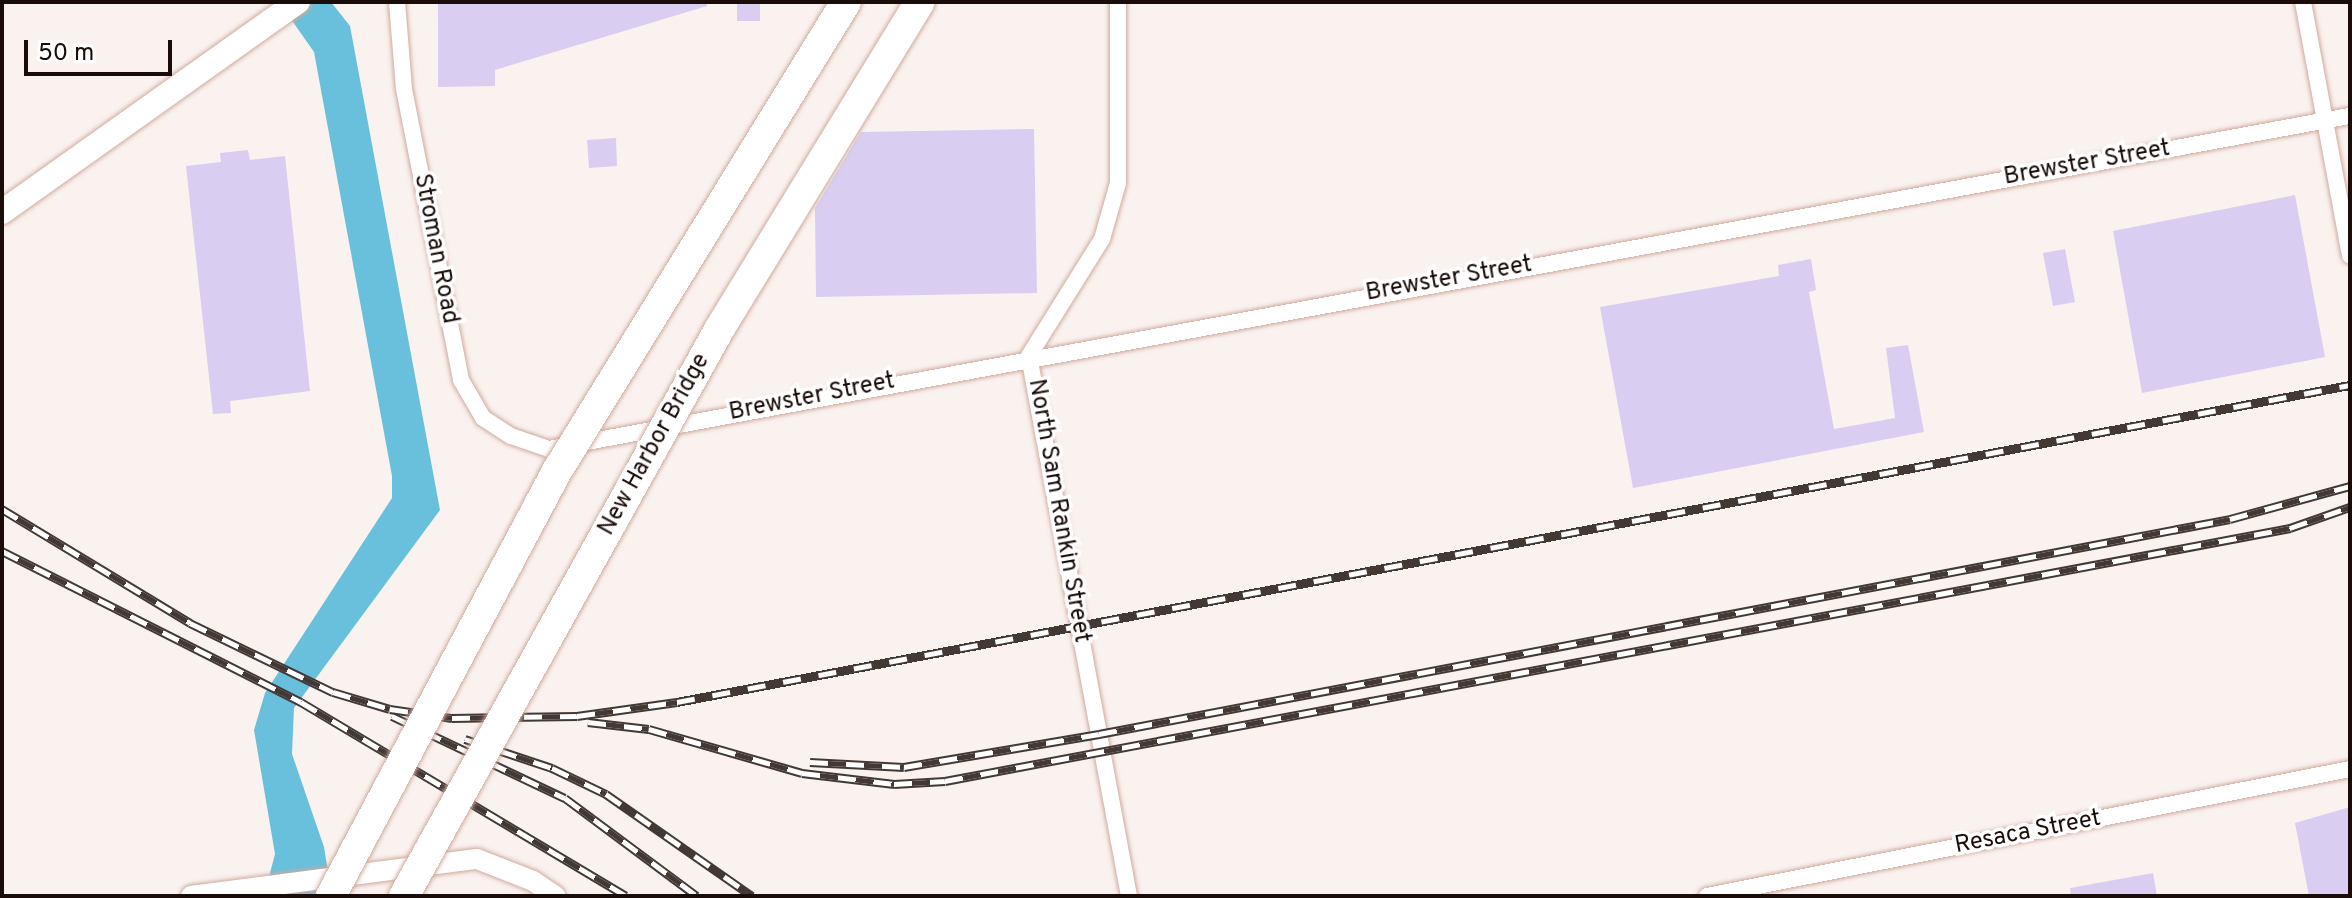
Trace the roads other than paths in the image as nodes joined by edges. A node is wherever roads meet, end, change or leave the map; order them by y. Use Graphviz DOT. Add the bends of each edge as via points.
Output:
graph roads {
  1 [pos="298,2"];
  2 [pos="397,2"];
  3 [pos="846,2"];
  4 [pos="920,2"];
  5 [pos="1118,2"];
  6 [pos="2303,2"];
  7 [pos="2350,116"];
  8 [pos="2325,121"];
  9 [pos="2,212"];
  10 [pos="2350,256"];
  11 [pos="1029,356"];
  12 [pos="549,449"];
  13 [pos="2350,769"];
  14 [pos="333,885"];
  15 [pos="191,896"];
  16 [pos="404,896"];
  17 [pos="555,896"];
  18 [pos="1129,896"];
  19 [pos="1707,896"];
  1 -- 9 [label="main road"];
  2 -- 12 [label="street, Stroman Road" via="404,89 461,380 483,418 511,436"];
  3 -- 14 [label="highway, bridge" via="559,468"];
  4 -- 16 [label="highway, New Harbor Bridge, bridge" via="720,328"];
  5 -- 11 [label="street, North Sam Rankin Street" via="1118,183 1102,239"];
  6 -- 8 [label="street"];
  7 -- 8 [label="street, Brewster Street"];
  8 -- 10 [label="street"];
  8 -- 11 [label="street, Brewster Street"];
  11 -- 12 [label="street, Brewster Street"];
  11 -- 18 [label="street, North Sam Rankin Street"];
  13 -- 19 [label="street, Resaca Street"];
  14 -- 15 [label="street" via="270,883"];
  14 -- 17 [label="street" via="477,859 533,881"];
}
